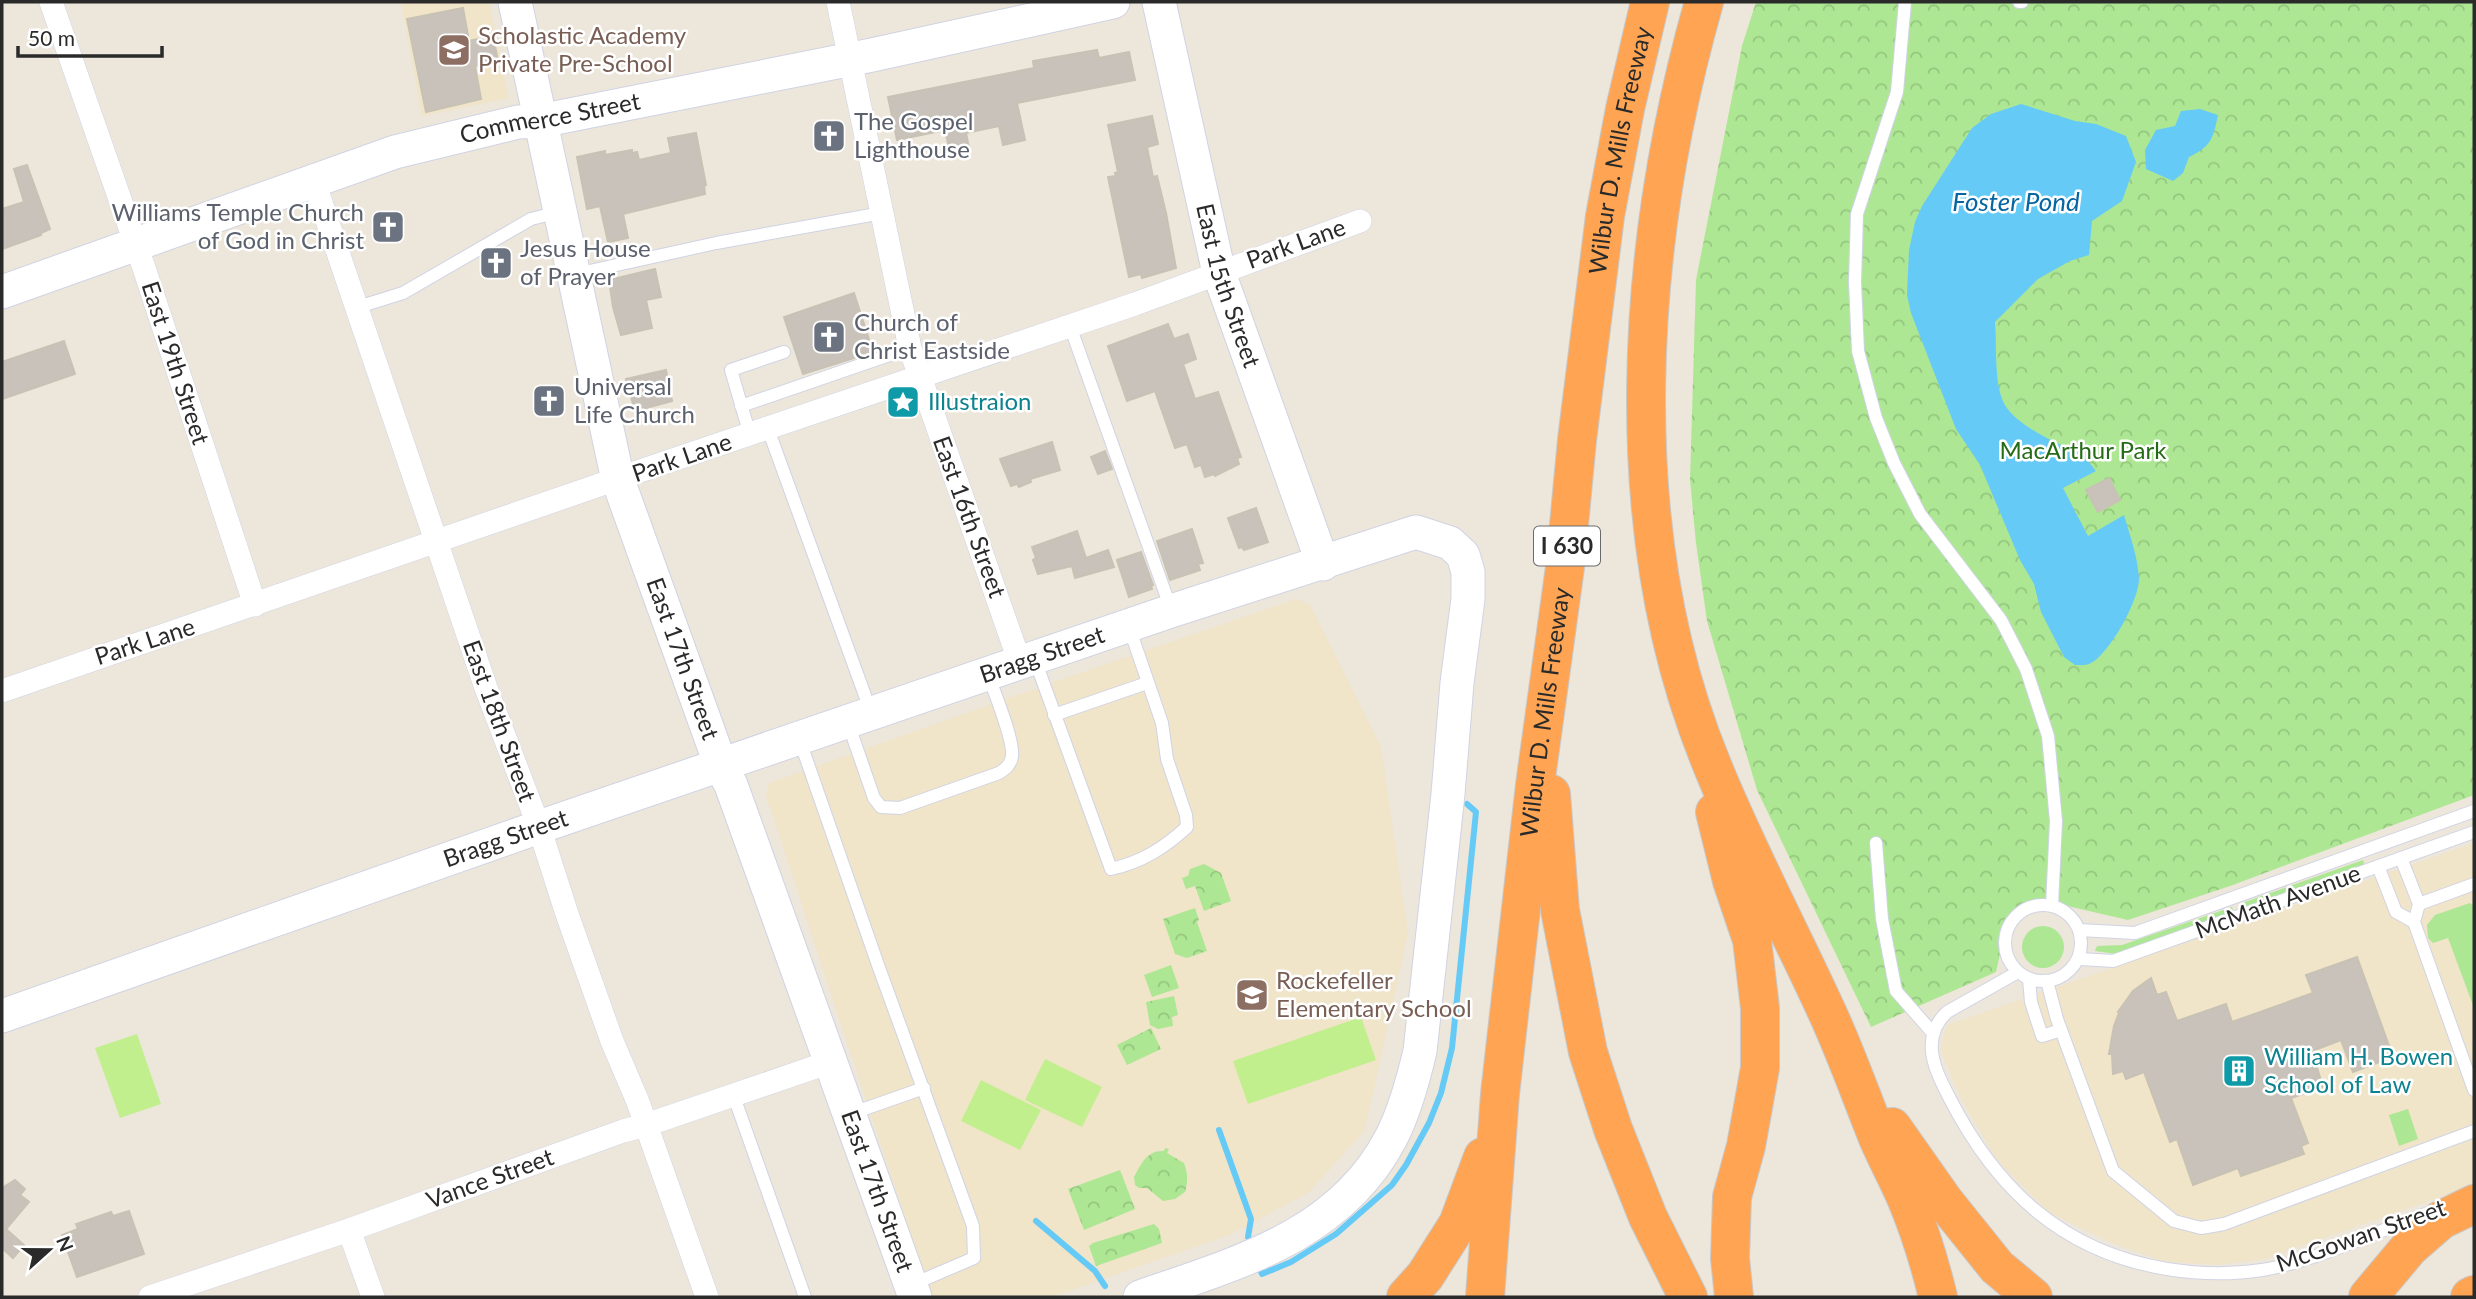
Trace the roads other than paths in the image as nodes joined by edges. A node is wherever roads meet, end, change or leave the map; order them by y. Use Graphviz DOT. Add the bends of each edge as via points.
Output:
graph roads {
  1 [pos="51,2"];
  2 [pos="515,2"];
  3 [pos="838,2"];
  4 [pos="1113,2"];
  5 [pos="1159,2"];
  6 [pos="1633,2"];
  7 [pos="1650,2"];
  8 [pos="1704,2"];
  9 [pos="1905,2"];
  10 [pos="850,60"];
  11 [pos="1625,109"];
  12 [pos="540,121"];
  13 [pos="314,182"];
  14 [pos="559,212"];
  15 [pos="881,213"];
  16 [pos="1360,221"];
  17 [pos="135,244"];
  18 [pos="1219,273"];
  19 [pos="572,275"];
  20 [pos="2,292"];
  21 [pos="355,308"];
  22 [pos="1070,326"];
  23 [pos="910,348"];
  24 [pos="784,352"];
  25 [pos="919,378"];
  26 [pos="741,406"];
  27 [pos="759,432"];
  28 [pos="618,480"];
  29 [pos="437,541"];
  30 [pos="1324,564"];
  31 [pos="255,605"];
  32 [pos="1171,611"];
  33 [pos="1129,626"];
  34 [pos="1027,660"];
  35 [pos="988,674"];
  36 [pos="1147,683"];
  37 [pos="2,691"];
  38 [pos="1689,701"];
  39 [pos="1054,715"];
  40 [pos="860,719"];
  41 [pos="1545,725"];
  42 [pos="800,740"];
  43 [pos="721,766"];
  44 [pos="2474,811"];
  45 [pos="539,827"];
  46 [pos="2474,832"];
  47 [pos="1876,843"];
  48 [pos="2401,858"];
  49 [pos="2378,866"];
  50 [pos="2474,884"];
  51 [pos="2419,904"];
  52 [pos="2052,906"];
  53 [pos="2414,922"];
  54 [pos="2079,930"];
  55 [pos="2080,959"];
  56 [pos="2023,975"];
  57 [pos="2047,981"];
  58 [pos="2,1016"];
  59 [pos="1829,1016"];
  60 [pos="2061,1030"];
  61 [pos="1932,1032"];
  62 [pos="830,1062"];
  63 [pos="924,1088"];
  64 [pos="2474,1090"];
  65 [pos="733,1094"];
  66 [pos="1500,1094"];
  67 [pos="850,1114"];
  68 [pos="646,1125"];
  69 [pos="2474,1131"];
  70 [pos="2474,1196"];
  71 [pos="2474,1204"];
  72 [pos="349,1230"];
  73 [pos="913,1291"];
  74 [pos="2474,1294"];
  75 [pos="150,1297"];
  76 [pos="373,1297"];
  77 [pos="707,1297"];
  78 [pos="805,1297"];
  79 [pos="1140,1297"];
  80 [pos="1406,1297"];
  81 [pos="1485,1297"];
  82 [pos="1688,1297"];
  83 [pos="1734,1297"];
  84 [pos="1938,1297"];
  85 [pos="2034,1297"];
  86 [pos="2368,1297"];
  87 [pos="2470,1297"];
  1 -- 17 [label="street, East 19th Street"];
  2 -- 12 [label="street, East 17th Street"];
  3 -- 10 [label="street, East 16th Street"];
  4 -- 10 [label="street, Commerce Street"];
  5 -- 18 [label="street, East 15th Street"];
  6 -- 11 [label="highway"];
  7 -- 11 [label="highway, Wilbur D. Mills Freeway / I 630"];
  8 -- 38 [label="highway, Wilbur D. Mills Freeway" via="1686,67 1663,188 1644,411 1654,537"];
  9 -- 52 [label="lane" via="1897,92 1857,214 1858,351 1876,418 1920,514 2001,620 2026,669 2048,736 2056,821"];
  10 -- 12 [label="street, Commerce Street"];
  10 -- 15 [label="street, East 16th Street"];
  11 -- 41 [label="highway, Wilbur D. Mills Freeway / I 630" via="1605,216"];
  12 -- 13 [label="street, Commerce Street" via="518,122 395,152"];
  12 -- 14 [label="street, East 17th Street"];
  13 -- 17 [label="street, Commerce Street"];
  13 -- 21 [label="street, East 18th Street"];
  14 -- 19 [label="street, East 17th Street"];
  14 -- 21 [label="lane" via="531,219 403,293"];
  15 -- 19 [label="lane"];
  15 -- 23 [label="street, East 16th Street"];
  16 -- 18 [label="street, Park Lane"];
  17 -- 20 [label="street, Commerce Street"];
  17 -- 31 [label="street, East 19th Street"];
  18 -- 22 [label="street, Park Lane"];
  18 -- 30 [label="street, East 15th Street"];
  19 -- 28 [label="street, East 17th Street"];
  21 -- 29 [label="street, East 18th Street"];
  22 -- 25 [label="street, Park Lane"];
  22 -- 32 [label="lane"];
  23 -- 25 [label="street, East 16th Street"];
  23 -- 26 [label="lane"];
  24 -- 26 [label="lane" via="731,370"];
  25 -- 27 [label="street, Park Lane"];
  25 -- 34 [label="street, East 16th Street"];
  26 -- 27 [label="lane"];
  27 -- 28 [label="street, Park Lane"];
  27 -- 40 [label="lane"];
  28 -- 29 [label="street, Park Lane"];
  28 -- 43 [label="street, East 17th Street"];
  29 -- 31 [label="street, Park Lane"];
  29 -- 45 [label="street, East 18th Street" via="498,723"];
  30 -- 32 [label="street, Bragg Street"];
  30 -- 79 [label="street, Bragg Street" via="1416,532 1450,543 1463,555 1468,572 1420,1051 1411,1087 1391,1139 1356,1189 1312,1226 1236,1263"];
  31 -- 37 [label="street, Park Lane"];
  32 -- 33 [label="street, Bragg Street"];
  33 -- 34 [label="street, Bragg Street"];
  33 -- 36 [label="lane"];
  34 -- 35 [label="street, Bragg Street"];
  34 -- 39 [label="lane"];
  35 -- 40 [label="street, Bragg Street"];
  35 -- 40 [label="lane" via="1010,742 1008,766 900,808 881,807 874,798"];
  36 -- 39 [label="lane"];
  36 -- 39 [label="lane" via="1162,723 1167,759 1187,827 1163,848 1132,864 1111,869"];
  38 -- 59 [label="highway, Wilbur D. Mills Freeway" via="1712,764"];
  38 -- 83 [label="highway" via="1732,881 1752,940 1760,1007 1760,1068 1732,1197"];
  40 -- 42 [label="street, Bragg Street"];
  41 -- 66 [label="highway, Wilbur D. Mills Freeway / I 630"];
  41 -- 82 [label="highway" via="1560,910 1588,1052 1648,1217"];
  42 -- 43 [label="street, Bragg Street"];
  42 -- 63 [label="lane"];
  43 -- 45 [label="street, Bragg Street"];
  43 -- 62 [label="street, East 17th Street"];
  44 -- 54 [label="lane, McMath Avenue" via="2135,933"];
  45 -- 58 [label="street, Bragg Street"];
  45 -- 68 [label="street, East 18th Street" via="611,1041"];
  46 -- 48 [label="lane, McMath Avenue"];
  47 -- 61 [label="lane" via="1882,919 1896,991"];
  48 -- 49 [label="lane, McMath Avenue"];
  48 -- 51 [label="lane"];
  49 -- 53 [label="lane" via="2396,912"];
  49 -- 55 [label="lane, McMath Avenue" via="2113,961"];
  50 -- 51 [label="lane"];
  51 -- 53 [label="lane"];
  52 -- 54 [label="lane" via="2073,919"];
  52 -- 56 [label="lane" via="2028,908 2010,925 2006,950"];
  53 -- 64 [label="lane"];
  54 -- 55 [label="lane"];
  55 -- 57 [label="lane" via="2065,975"];
  56 -- 57 [label="lane"];
  56 -- 60 [label="lane" via="2042,1035"];
  56 -- 61 [label="lane" via="1947,1012"];
  57 -- 60 [label="lane"];
  59 -- 84 [label="highway" via="1908,1202"];
  59 -- 85 [label="highway" via="1894,1131 1944,1201 1997,1267"];
  60 -- 69 [label="lane" via="2113,1171 2174,1221 2201,1228 2224,1224"];
  61 -- 70 [label="lane, McGowan Street" via="1932,1055 1945,1089 1964,1126 2007,1185 2056,1227 2083,1243 2148,1266 2222,1274 2264,1270"];
  62 -- 65 [label="street, Vance Street"];
  62 -- 67 [label="street, East 17th Street"];
  63 -- 67 [label="lane"];
  63 -- 73 [label="lane" via="973,1226 974,1258"];
  65 -- 68 [label="street, Vance Street"];
  65 -- 78 [label="lane"];
  66 -- 80 [label="highway" via="1458,1224"];
  66 -- 81 [label="highway"];
  67 -- 73 [label="street, East 17th Street"];
  68 -- 72 [label="street, Vance Street"];
  68 -- 77 [label="street, East 18th Street"];
  71 -- 86 [label="highway" via="2441,1220 2409,1248"];
  72 -- 75 [label="street, Vance Street"];
  72 -- 76 [label="street"];
  74 -- 87 [label="highway"];
}
